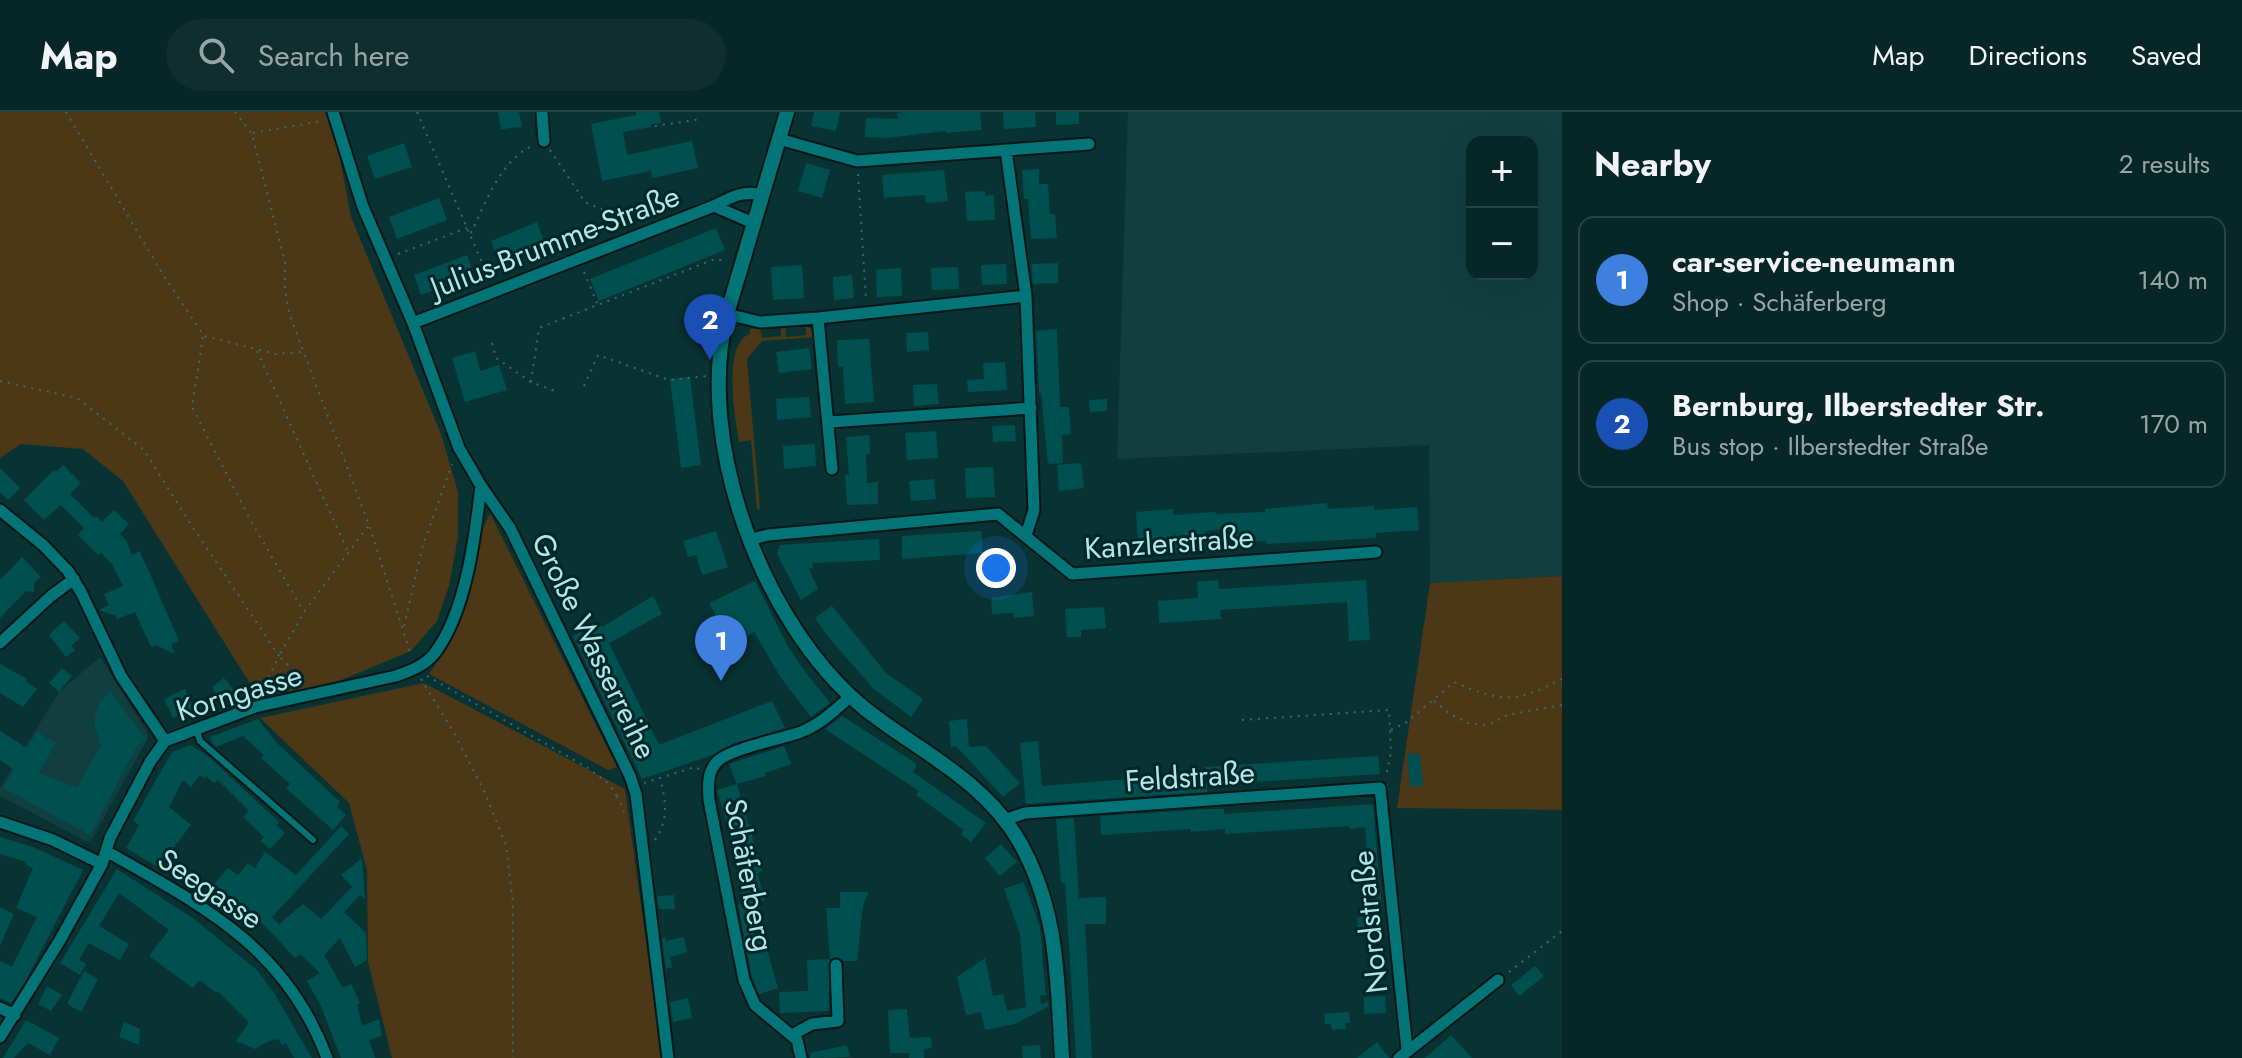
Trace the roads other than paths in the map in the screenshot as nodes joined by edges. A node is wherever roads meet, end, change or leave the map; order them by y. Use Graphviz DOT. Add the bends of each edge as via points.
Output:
graph roads {
  1 [pos="333,112"];
  2 [pos="542,112"];
  3 [pos="787,112"];
  4 [pos="779,139"];
  5 [pos="544,141"];
  6 [pos="1089,144"];
  7 [pos="1006,150"];
  8 [pos="762,195"];
  9 [pos="714,206"];
  10 [pos="753,223"];
  11 [pos="1026,296"];
  12 [pos="727,314"];
  13 [pos="818,318"];
  14 [pos="413,323"];
  15 [pos="1031,408"];
  16 [pos="829,422"];
  17 [pos="832,469"];
  18 [pos="481,486"];
  19 [pos="0,510"];
  20 [pos="1026,535"];
  21 [pos="749,540"];
  22 [pos="1376,552"];
  23 [pos="74,579"];
  24 [pos="0,643"];
  25 [pos="851,696"];
  26 [pos="196,728"];
  27 [pos="165,741"];
  28 [pos="1380,788"];
  29 [pos="1004,820"];
  30 [pos="0,822"];
  31 [pos="313,840"];
  32 [pos="106,851"];
  33 [pos="102,864"];
  34 [pos="836,965"];
  35 [pos="1498,980"];
  36 [pos="0,1008"];
  37 [pos="15,1015"];
  38 [pos="792,1035"];
  39 [pos="0,1037"];
  40 [pos="1403,1054"];
  41 [pos="327,1058"];
  42 [pos="668,1058"];
  43 [pos="801,1058"];
  44 [pos="1062,1058"];
  1 -- 14 [label="street, Große Wasserreihe" via="363,207"];
  2 -- 5 [label="street"];
  3 -- 4 [label="street"];
  4 -- 7 [label="street" via="857,161"];
  4 -- 8 [label="street"];
  6 -- 7 [label="street"];
  7 -- 11 [label="street"];
  8 -- 9 [label="street, Julius-Brumme-Straße" via="739,193"];
  8 -- 10 [label="street"];
  9 -- 10 [label="street, Julius-Brumme-Straße"];
  9 -- 14 [label="street, Julius-Brumme-Straße"];
  10 -- 12 [label="street"];
  11 -- 13 [label="street"];
  11 -- 15 [label="street"];
  12 -- 13 [label="street" via="760,322"];
  12 -- 21 [label="street" via="718,375 723,438"];
  13 -- 16 [label="street"];
  14 -- 18 [label="street, Große Wasserreihe" via="459,448"];
  15 -- 16 [label="street"];
  15 -- 20 [label="street" via="1034,510"];
  16 -- 17 [label="street"];
  18 -- 26 [label="street, Korngasse" via="474,540 448,632 432,657 415,669 255,707"];
  18 -- 42 [label="street, Große Wasserreihe" via="510,528 634,787"];
  19 -- 23 [label="street"];
  20 -- 21 [label="street, Kanzlerstraße" via="998,514"];
  20 -- 22 [label="street, Kanzlerstraße" via="1072,574"];
  21 -- 25 [label="street" via="800,634"];
  23 -- 24 [label="street"];
  23 -- 27 [label="street" via="121,676"];
  25 -- 29 [label="street" via="956,772"];
  25 -- 38 [label="street, Schäferberg" via="802,731 724,757 709,776 709,800 744,980 755,1005"];
  26 -- 27 [label="street, Korngasse"];
  26 -- 31 [label="lane" via="200,741"];
  27 -- 32 [label="street, Korngasse"];
  28 -- 29 [label="street, Feldstraße" via="1025,813"];
  28 -- 40 [label="street, Nordstraße"];
  29 -- 44 [label="street" via="1030,862 1049,911"];
  30 -- 33 [label="street"];
  32 -- 33 [label="street, Korngasse"];
  32 -- 41 [label="street, Seegasse" via="195,901 250,942 309,1016"];
  33 -- 37 [label="street, Korngasse"];
  34 -- 38 [label="street" via="838,1021 812,1024"];
  35 -- 40 [label="street"];
  36 -- 37 [label="street"];
  37 -- 39 [label="street, Korngasse"];
  38 -- 43 [label="street, Schäferberg"];
}
